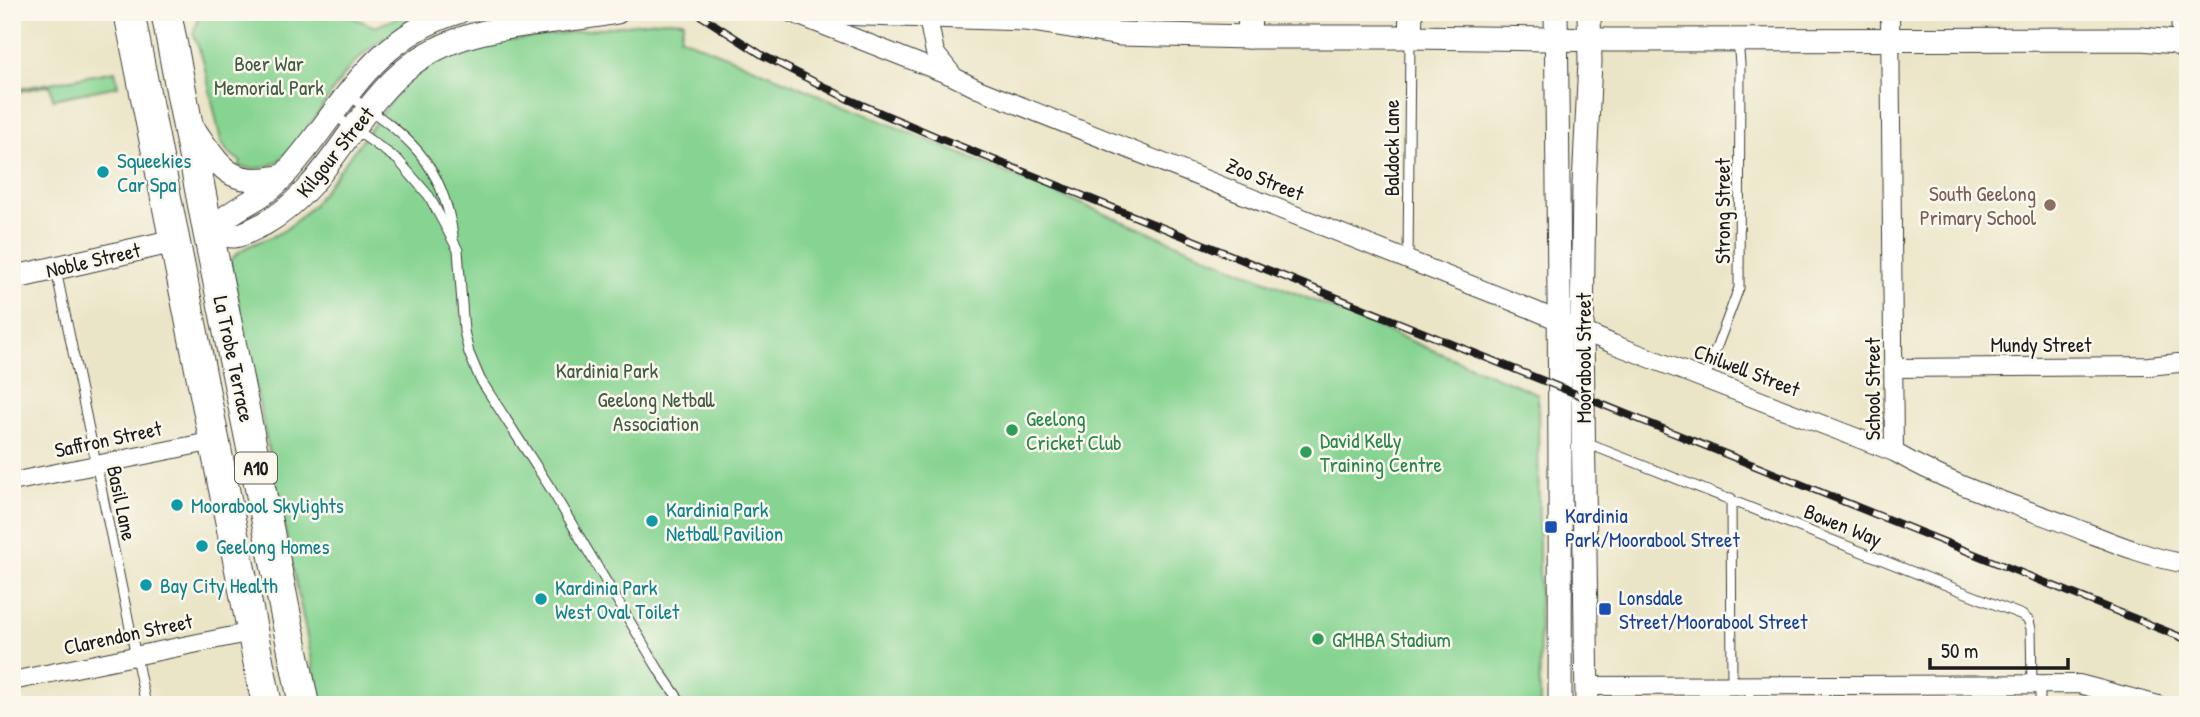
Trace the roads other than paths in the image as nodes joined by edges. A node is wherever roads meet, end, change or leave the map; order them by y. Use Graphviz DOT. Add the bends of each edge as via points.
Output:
graph roads {
  1 [pos="129,12"];
  2 [pos="166,12"];
  3 [pos="458,12"];
  4 [pos="617,12"];
  5 [pos="789,12"];
  6 [pos="802,12"];
  7 [pos="812,12"];
  8 [pos="1092,12"];
  9 [pos="1250,12"];
  10 [pos="1411,12"];
  11 [pos="1556,12"];
  12 [pos="1589,12"];
  13 [pos="1890,12"];
  14 [pos="2186,12"];
  15 [pos="928,15"];
  16 [pos="1026,19"];
  17 [pos="1249,37"];
  18 [pos="1410,37"];
  19 [pos="1556,38"];
  20 [pos="1891,38"];
  21 [pos="1589,39"];
  22 [pos="1737,39"];
  23 [pos="2188,43"];
  24 [pos="2188,48"];
  25 [pos="954,77"];
  26 [pos="346,93"];
  27 [pos="369,109"];
  28 [pos="332,113"];
  29 [pos="188,121"];
  30 [pos="355,130"];
  31 [pos="284,176"];
  32 [pos="208,231"];
  33 [pos="454,240"];
  34 [pos="173,241"];
  35 [pos="1408,261"];
  36 [pos="56,268"];
  37 [pos="12,278"];
  38 [pos="1560,322"];
  39 [pos="1582,331"];
  40 [pos="2188,362"];
  41 [pos="1895,368"];
  42 [pos="1705,378"];
  43 [pos="214,441"];
  44 [pos="1584,442"];
  45 [pos="1895,452"];
  46 [pos="96,465"];
  47 [pos="12,482"];
  48 [pos="1731,498"];
  49 [pos="2188,565"];
  50 [pos="253,632"];
  51 [pos="135,656"];
  52 [pos="12,681"];
  53 [pos="2036,683"];
  54 [pos="1741,685"];
  55 [pos="1560,695"];
  56 [pos="1587,695"];
  57 [pos="146,705"];
  58 [pos="267,705"];
  59 [pos="304,705"];
  60 [pos="682,705"];
  61 [pos="1750,705"];
  62 [pos="2040,705"];
  63 [pos="2158,705"];
  1 -- 34 [label="highway, La Trobe Terrace / A10"];
  2 -- 29 [label="highway, La Trobe Terrace / A10"];
  3 -- 26 [label="street, Kilgour Street" via="394,46"];
  4 -- 27 [label="street, Kilgour Street" via="457,39 412,64"];
  5 -- 25 [label="street, Zoo Street"];
  6 -- 7 [label="street"];
  7 -- 15 [label="street"];
  8 -- 16 [label="street"];
  9 -- 17 [label="street"];
  10 -- 18 [label="street"];
  11 -- 19 [label="street, Moorabool Street"];
  12 -- 21 [label="street, Moorabool Street"];
  13 -- 20 [label="street, School Street"];
  14 -- 23 [label="street" via="2183,26"];
  15 -- 16 [label="street"];
  15 -- 25 [label="street, Zoo Street" via="935,53"];
  16 -- 17 [label="street" via="1120,34"];
  17 -- 18 [label="street"];
  18 -- 19 [label="street"];
  18 -- 35 [label="lane, Baldock Lane"];
  19 -- 21 [label="street"];
  19 -- 38 [label="street, Moorabool Street"];
  20 -- 22 [label="street"];
  20 -- 24 [label="street" via="2150,39"];
  20 -- 41 [label="street, School Street"];
  21 -- 22 [label="street"];
  21 -- 39 [label="street, Moorabool Street"];
  22 -- 42 [label="lane, Strong Street" via="1739,288"];
  25 -- 35 [label="street, Zoo Street"];
  26 -- 27 [label="lane"];
  26 -- 28 [label="street, Kilgour Street"];
  27 -- 30 [label="street, Kilgour Street"];
  27 -- 33 [label="lane" via="402,133 426,161 446,201"];
  28 -- 30 [label="lane"];
  28 -- 31 [label="street, Kilgour Street"];
  29 -- 31 [label="street" via="228,173 253,180"];
  29 -- 32 [label="highway, La Trobe Terrace / A10"];
  30 -- 32 [label="street, Kilgour Street" via="322,174 281,213 239,235"];
  30 -- 33 [label="lane" via="408,169"];
  31 -- 32 [label="street, Kilgour Street"];
  32 -- 34 [label="highway"];
  32 -- 59 [label="highway, La Trobe Terrace / A10"];
  33 -- 60 [label="lane" via="466,341 480,379"];
  34 -- 36 [label="street, Noble Street"];
  34 -- 43 [label="highway, La Trobe Terrace / A10"];
  35 -- 38 [label="street, Zoo Street"];
  36 -- 37 [label="street, Noble Street"];
  36 -- 46 [label="lane, Basil Lane"];
  38 -- 39 [label="street, Chilwell Street"];
  38 -- 55 [label="street, Moorabool Street"];
  39 -- 42 [label="street, Chilwell Street"];
  39 -- 44 [label="street, Moorabool Street"];
  40 -- 41 [label="street, Mundy Street"];
  41 -- 45 [label="street, School Street"];
  42 -- 45 [label="street, Chilwell Street"];
  43 -- 46 [label="street, Saffron Street"];
  43 -- 50 [label="highway, La Trobe Terrace / A10"];
  44 -- 48 [label="lane, Bowen Way"];
  44 -- 56 [label="street, Moorabool Street"];
  45 -- 49 [label="street, School Street" via="1921,467 2044,516"];
  46 -- 47 [label="street, Saffron Street"];
  46 -- 51 [label="lane, Basil Lane"];
  48 -- 53 [label="lane, Bowen Way" via="2022,615 2031,629"];
  48 -- 54 [label="lane"];
  50 -- 51 [label="street, Clarendon Street"];
  50 -- 58 [label="highway, La Trobe Terrace / A10"];
  51 -- 52 [label="street, Clarendon Street"];
  51 -- 57 [label="lane, Basil Lane"];
  53 -- 54 [label="street"];
  53 -- 62 [label="lane, Bowen Way"];
  53 -- 63 [label="street" via="2079,684"];
  54 -- 56 [label="street"];
  54 -- 61 [label="lane"];
  55 -- 56 [label="street"];
}
